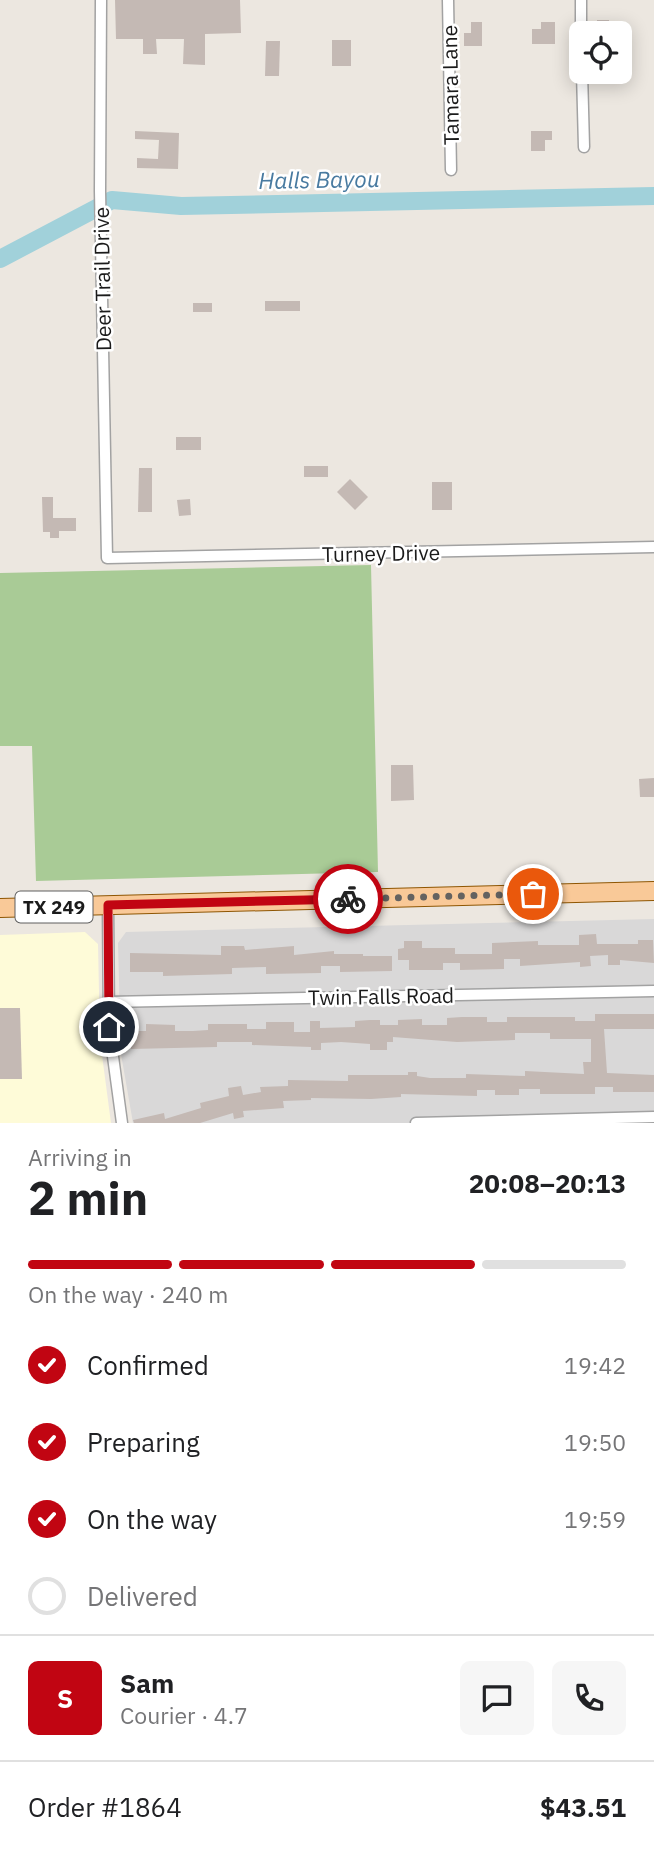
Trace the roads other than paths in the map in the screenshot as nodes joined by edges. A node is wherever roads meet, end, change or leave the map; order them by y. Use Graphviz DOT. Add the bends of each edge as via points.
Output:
graph roads {
  1 [pos="101,0"];
  2 [pos="448,0"];
  3 [pos="581,0"];
  4 [pos="581,21"];
  5 [pos="582,84"];
  6 [pos="584,147"];
  7 [pos="451,170"];
  8 [pos="654,547"];
  9 [pos="107,558"];
  10 [pos="654,891"];
  11 [pos="108,905"];
  12 [pos="0,908"];
  13 [pos="654,990"];
  14 [pos="108,1002"];
  15 [pos="654,1117"];
  16 [pos="122,1123"];
  17 [pos="415,1123"];
  1 -- 9 [label="street, Deer Trail Drive"];
  2 -- 7 [label="street, Tamara Lane"];
  3 -- 4 [label="street"];
  5 -- 6 [label="street"];
  8 -- 9 [label="street, Turney Drive"];
  10 -- 11 [label="main road, TX 249"];
  11 -- 12 [label="main road, TX 249"];
  11 -- 14 [label="street"];
  13 -- 14 [label="street, Twin Falls Road"];
  14 -- 16 [label="street"];
  15 -- 17 [label="street"];
}
